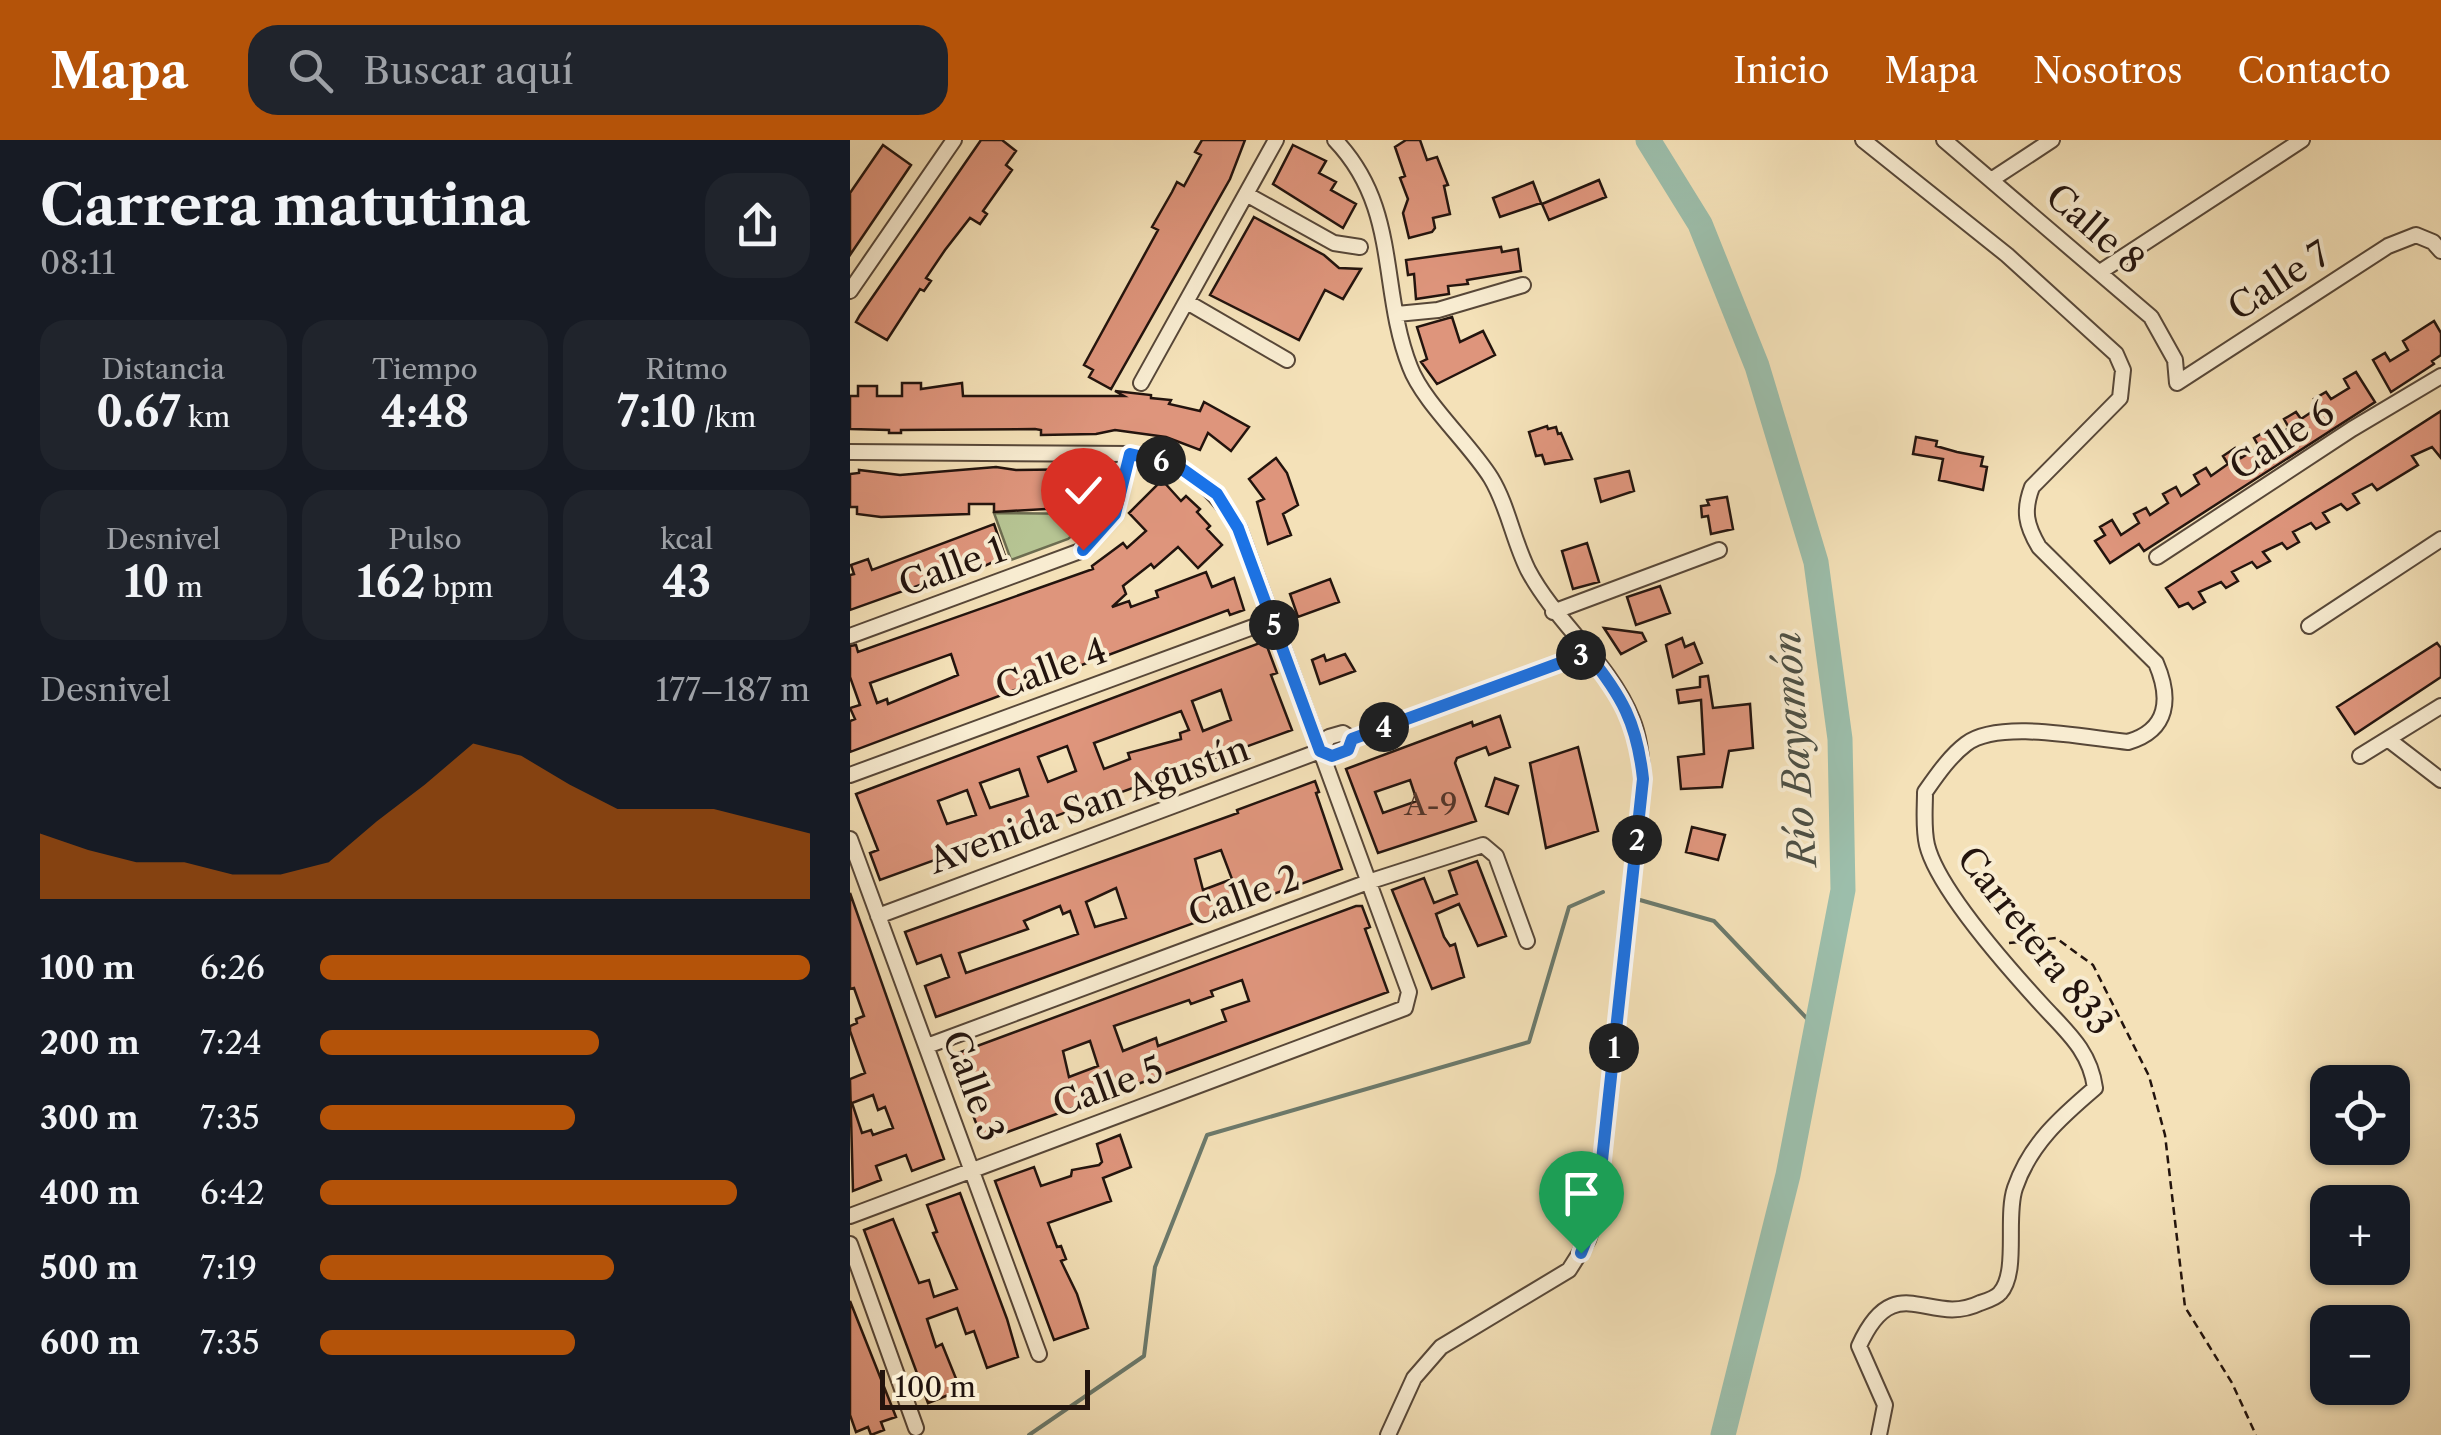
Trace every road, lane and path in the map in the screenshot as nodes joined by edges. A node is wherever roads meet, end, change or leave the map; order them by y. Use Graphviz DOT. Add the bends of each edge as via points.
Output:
graph roads {
  1 [pos="954,140"];
  2 [pos="1276,140"];
  3 [pos="1335,140"];
  4 [pos="1864,140"];
  5 [pos="1944,140"];
  6 [pos="2052,140"];
  7 [pos="2302,140"];
  8 [pos="1991,180"];
  9 [pos="1246,194"];
  10 [pos="1360,247"];
  11 [pos="2441,251"];
  12 [pos="2100,272"];
  13 [pos="1523,285"];
  14 [pos="850,291"];
  15 [pos="1187,302"];
  16 [pos="1396,314"];
  17 [pos="1287,360"];
  18 [pos="2441,376"];
  19 [pos="1141,383"];
  20 [pos="2177,383"];
  21 [pos="850,452"];
  22 [pos="1130,454"];
  23 [pos="2441,539"];
  24 [pos="1719,550"];
  25 [pos="2157,557"];
  26 [pos="1554,612"];
  27 [pos="1272,620"];
  28 [pos="2308,626"];
  29 [pos="850,636"];
  30 [pos="1587,653"];
  31 [pos="2441,706"];
  32 [pos="2389,740"];
  33 [pos="1320,751"];
  34 [pos="2360,756"];
  35 [pos="850,775"];
  36 [pos="2441,780"];
  37 [pos="850,839"];
  38 [pos="1368,882"];
  39 [pos="878,916"];
  40 [pos="1528,941"];
  41 [pos="1992,944"];
  42 [pos="926,1046"];
  43 [pos="972,1170"];
  44 [pos="850,1216"];
  45 [pos="850,1244"];
  46 [pos="1038,1354"];
  47 [pos="916,1428"];
  48 [pos="1388,1435"];
  49 [pos="1879,1435"];
  50 [pos="2256,1435"];
  1 -- 14 [label="street"];
  2 -- 9 [label="street"];
  3 -- 16 [label="street" via="1368,186 1383,225"];
  4 -- 41 [label="street, Carretera 833" via="2104,340 2123,370 2120,398 2032,487 2025,506 2039,547 2156,663 2166,702 2160,723 2128,742 2019,729 1982,736 1967,742 1925,792 1927,844 1938,875"];
  5 -- 8 [label="street, Calle 8"];
  6 -- 8 [label="street"];
  7 -- 12 [label="street"];
  8 -- 12 [label="street, Calle 8"];
  9 -- 10 [label="street" via="1334,243"];
  9 -- 15 [label="street"];
  11 -- 20 [label="street, Calle 7" via="2416,235 2388,246"];
  12 -- 20 [label="street, Calle 8" via="2150,317 2175,360"];
  13 -- 16 [label="street" via="1438,310"];
  15 -- 17 [label="street"];
  15 -- 19 [label="street"];
  16 -- 26 [label="street" via="1411,371 1491,478 1526,567"];
  18 -- 25 [label="street, Calle 6"];
  21 -- 22 [label="street"];
  22 -- 27 [label="street" via="1175,464 1217,494 1238,528"];
  22 -- 29 [label="street, Calle 1" via="1115,514 1083,550"];
  23 -- 28 [label="street"];
  24 -- 26 [label="street"];
  26 -- 30 [label="street"];
  27 -- 33 [label="street"];
  27 -- 35 [label="street, Calle 4"];
  30 -- 33 [label="street, Avenida San Agustín" via="1352,739 1348,750 1332,756"];
  30 -- 48 [label="street" via="1632,718 1643,779 1596,1216 1569,1270 1442,1346 1414,1378"];
  31 -- 32 [label="street"];
  32 -- 34 [label="street"];
  32 -- 36 [label="street"];
  33 -- 38 [label="street"];
  33 -- 39 [label="street, Avenida San Agustín"];
  37 -- 39 [label="street, Calle 3"];
  38 -- 40 [label="street, Calle 2" via="1483,845 1496,856"];
  38 -- 42 [label="street, Calle 2"];
  38 -- 43 [label="street, Calle 5" via="1409,992 1405,1008"];
  39 -- 42 [label="street, Calle 3"];
  41 -- 49 [label="street, Carretera 833" via="2082,1048 2094,1088 2046,1130 2014,1190 2010,1276 2000,1294 1964,1311 1915,1302 1889,1306 1871,1320 1859,1346 1885,1405"];
  41 -- 50 [label="path" via="2056,938 2093,965 2121,1016 2165,1135 2185,1307"];
  42 -- 43 [label="street, Calle 3"];
  43 -- 44 [label="street, Calle 5"];
  43 -- 46 [label="street, Calle 3"];
  45 -- 47 [label="street"];
}
